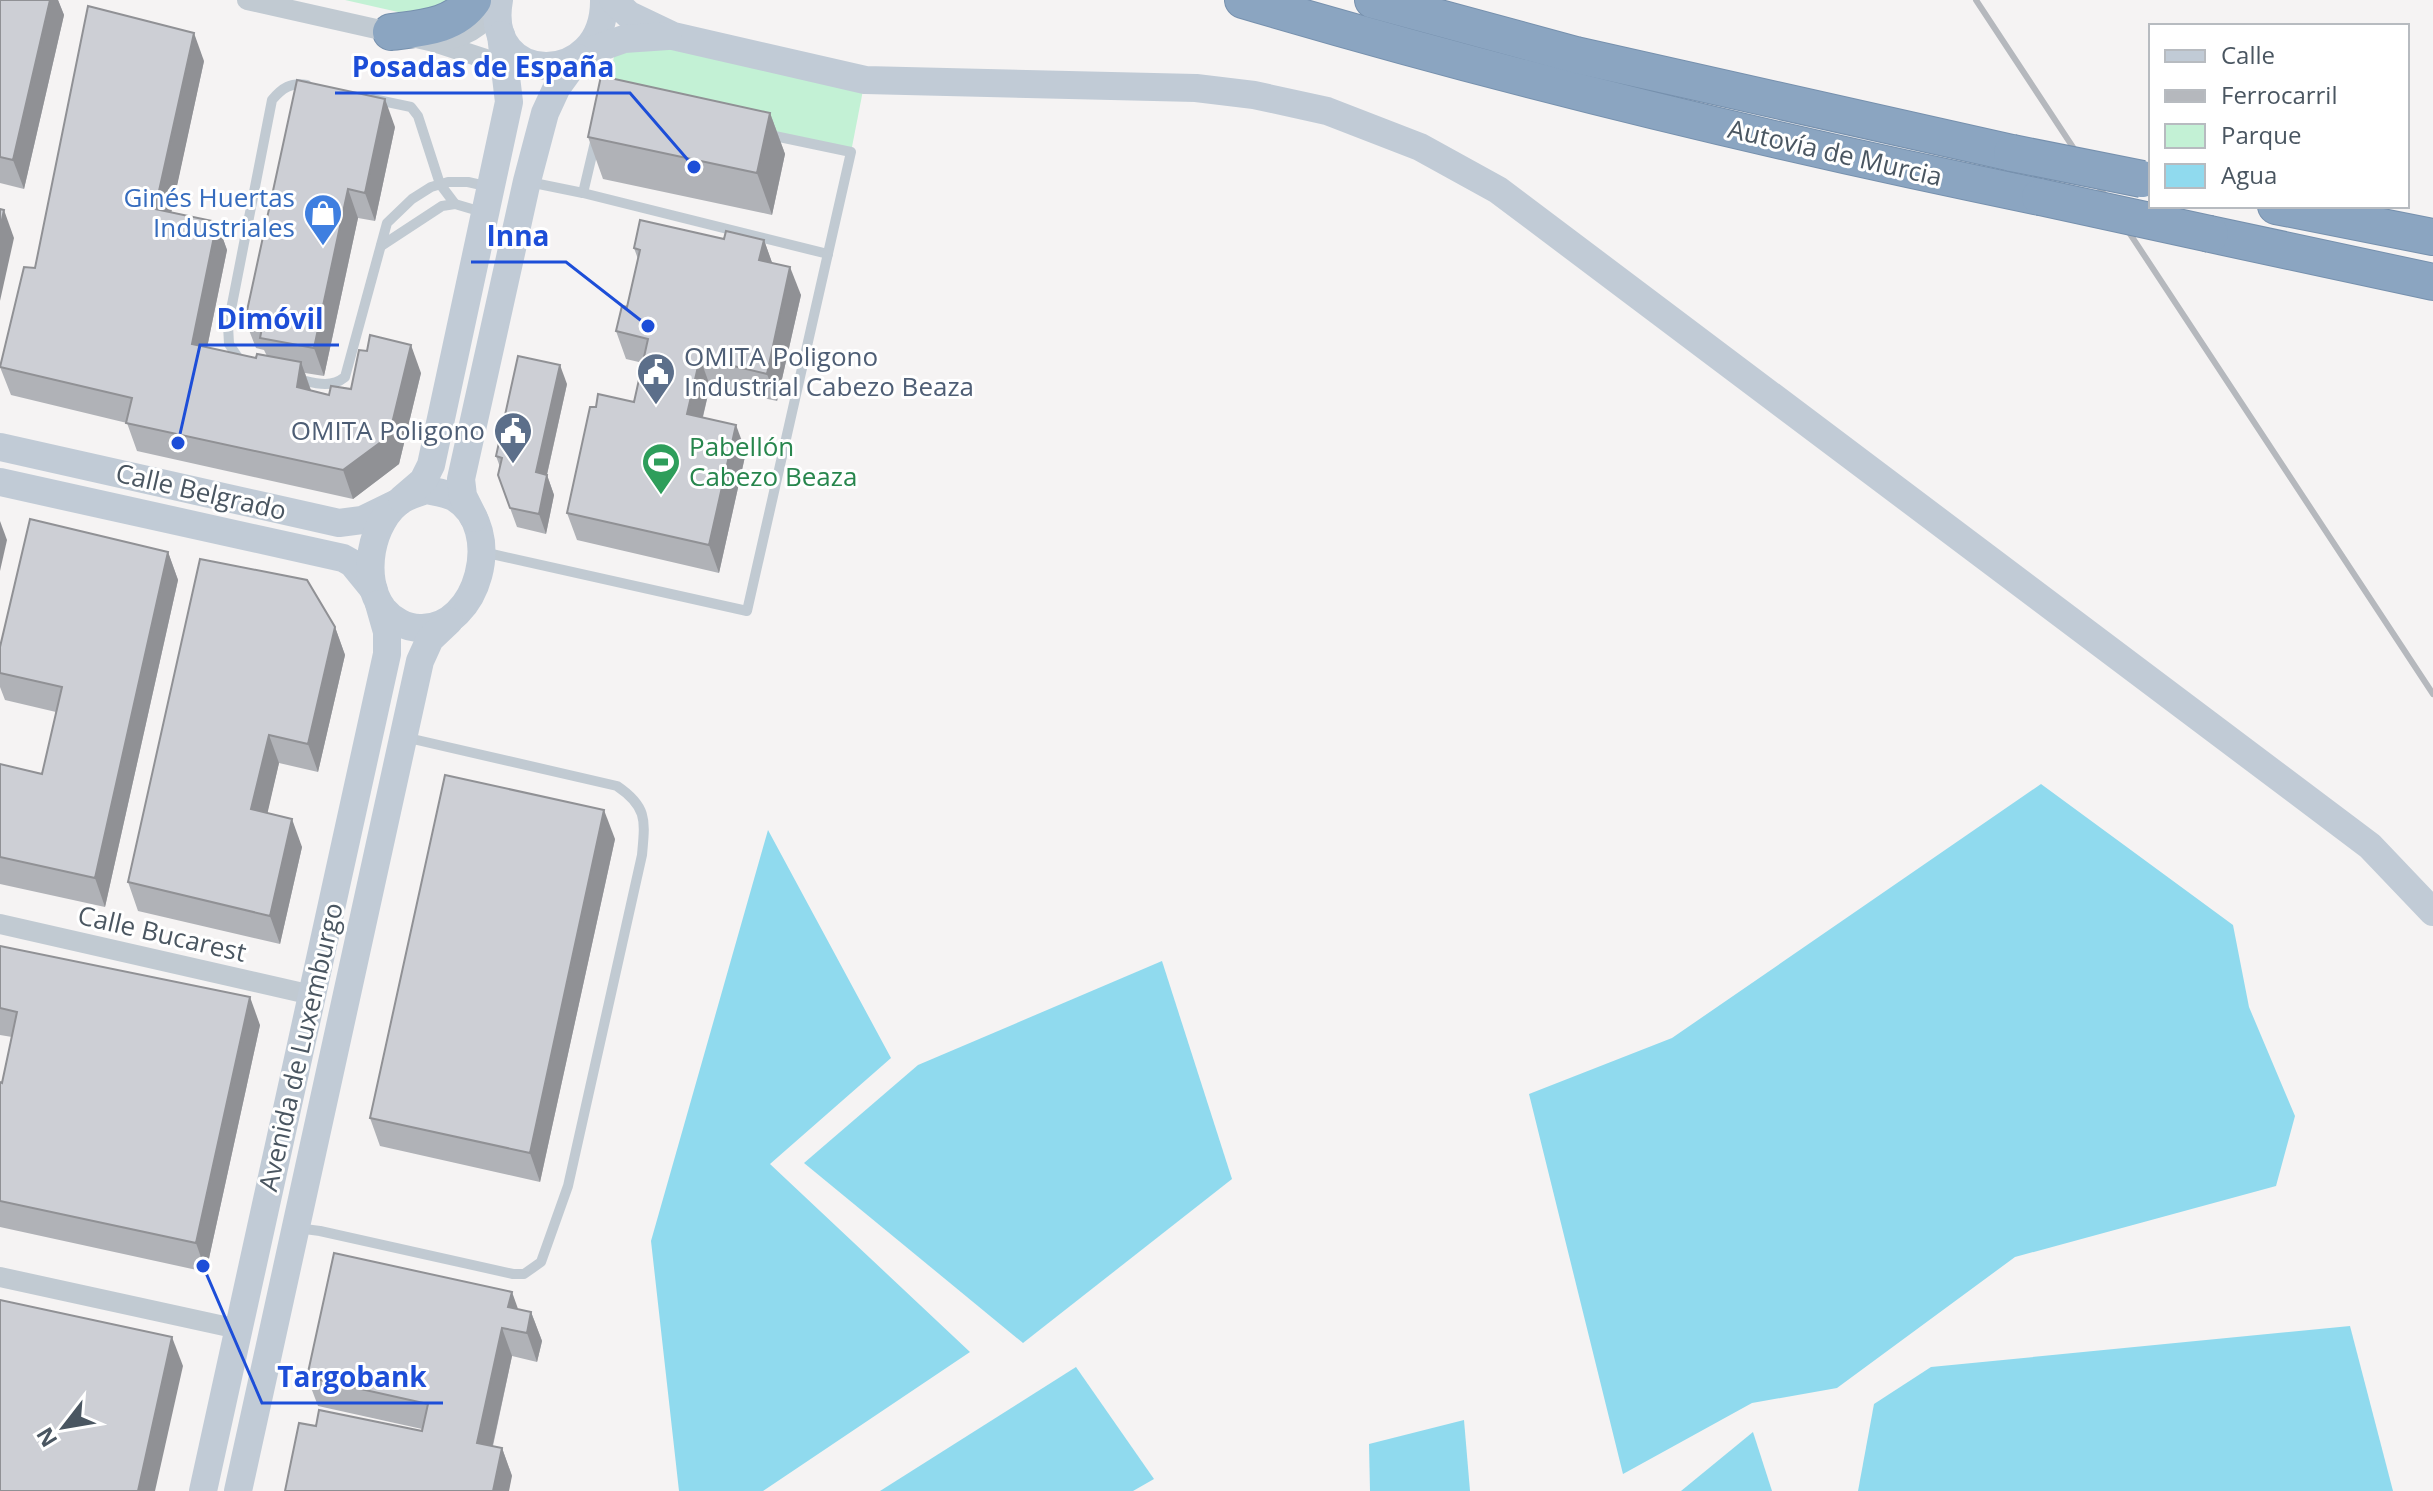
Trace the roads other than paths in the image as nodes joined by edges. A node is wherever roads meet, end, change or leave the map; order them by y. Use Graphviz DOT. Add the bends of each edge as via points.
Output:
graph roads {
  1 [pos="247,0"];
  2 [pos="604,0"];
  3 [pos="613,0"];
  4 [pos="1243,0"];
  5 [pos="1373,0"];
  6 [pos="490,1"];
  7 [pos="391,32"];
  8 [pos="673,36"];
  9 [pos="434,42"];
  10 [pos="581,56"];
  11 [pos="518,64"];
  12 [pos="325,89"];
  13 [pos="368,98"];
  14 [pos="599,125"];
  15 [pos="759,132"];
  16 [pos="2146,180"];
  17 [pos="527,181"];
  18 [pos="440,184"];
  19 [pos="583,193"];
  20 [pos="488,200"];
  21 [pos="455,204"];
  22 [pos="2286,208"];
  23 [pos="2433,237"];
  24 [pos="381,246"];
  25 [pos="828,254"];
  26 [pos="2433,282"];
  27 [pos="250,370"];
  28 [pos="289,378"];
  29 [pos="0,447"];
  30 [pos="0,482"];
  31 [pos="400,501"];
  32 [pos="474,518"];
  33 [pos="481,551"];
  34 [pos="377,597"];
  35 [pos="449,621"];
  36 [pos="404,737"];
  37 [pos="2433,912"];
  38 [pos="0,924"];
  39 [pos="312,995"];
  40 [pos="346,1002"];
  41 [pos="295,1228"];
  42 [pos="0,1277"];
  43 [pos="238,1329"];
  44 [pos="272,1337"];
  45 [pos="203,1491"];
  46 [pos="238,1491"];
  1 -- 7 [label="street"];
  2 -- 10 [label="main road" via="601,24"];
  3 -- 8 [label="main road" via="629,15"];
  4 -- 26 [label="highway, Autovía de Murcia, bridge" via="1653,112"];
  5 -- 16 [label="highway, Autovía de Murcia, bridge" via="1576,55"];
  6 -- 7 [label="highway" via="445,22"];
  6 -- 9 [label="street" via="488,19 468,34"];
  6 -- 11 [label="main road"];
  7 -- 9 [label="street"];
  8 -- 10 [label="main road" via="624,39"];
  8 -- 37 [label="main road" via="865,80 1196,88 1254,95 1327,111 1420,147 1498,190 2370,846"];
  9 -- 11 [label="street"];
  10 -- 11 [label="main road" via="546,67"];
  10 -- 17 [label="main road" via="549,101"];
  11 -- 20 [label="main road"];
  12 -- 27 [label="lane" via="296,83 272,100 228,325 229,344"];
  13 -- 18 [label="lane" via="411,107"];
  14 -- 19 [label="lane"];
  15 -- 25 [label="lane" via="851,152"];
  17 -- 19 [label="lane"];
  17 -- 32 [label="main road" via="462,472 461,488"];
  18 -- 20 [label="lane" via="468,182"];
  18 -- 21 [label="lane"];
  18 -- 24 [label="lane" via="412,199 387,223"];
  19 -- 25 [label="lane"];
  20 -- 21 [label="lane"];
  20 -- 31 [label="main road" via="431,465 423,481"];
  21 -- 24 [label="lane" via="442,206"];
  22 -- 23 [label="highway"];
  24 -- 28 [label="lane" via="345,377 329,385"];
  25 -- 33 [label="lane" via="747,611"];
  29 -- 31 [label="main road, Calle Belgrado" via="339,523 362,520"];
  30 -- 34 [label="main road, Calle Belgrado" via="343,558"];
  31 -- 32 [label="main road" via="426,490 441,492 454,497"];
  31 -- 34 [label="main road" via="383,520 373,549"];
  32 -- 33 [label="main road"];
  33 -- 35 [label="main road" via="473,589"];
  34 -- 35 [label="main road" via="398,622 411,628"];
  34 -- 39 [label="main road, Avenida de Luxemburgo" via="387,654"];
  35 -- 36 [label="main road, Avenida de Luxemburgo" via="425,649"];
  36 -- 40 [label="main road, Avenida de Luxemburgo"];
  36 -- 41 [label="lane" via="617,786 630,794 646,820 642,855 568,1186 541,1262 524,1274 513,1274"];
  38 -- 39 [label="street, Calle Bucarest"];
  39 -- 40 [label="main road"];
  39 -- 43 [label="main road, Avenida de Luxemburgo"];
  40 -- 41 [label="main road, Avenida de Luxemburgo"];
  41 -- 44 [label="main road, Avenida de Luxemburgo"];
  42 -- 43 [label="street"];
  43 -- 44 [label="main road"];
  43 -- 45 [label="main road, Avenida de Luxemburgo"];
  44 -- 46 [label="main road, Avenida de Luxemburgo"];
}
